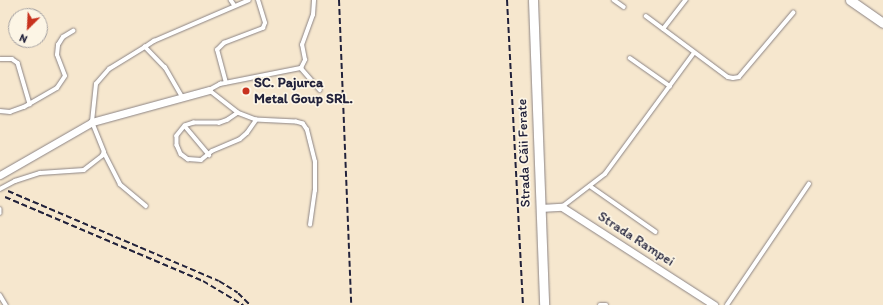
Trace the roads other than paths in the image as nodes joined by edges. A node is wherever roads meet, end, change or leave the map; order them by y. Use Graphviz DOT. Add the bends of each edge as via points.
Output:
graph roads {
  1 [pos="231,0"];
  2 [pos="249,0"];
  3 [pos="258,0"];
  4 [pos="314,0"];
  5 [pos="533,0"];
  6 [pos="614,0"];
  7 [pos="686,0"];
  8 [pos="850,0"];
  9 [pos="235,6"];
  10 [pos="624,7"];
  11 [pos="793,13"];
  12 [pos="646,16"];
  13 [pos="883,23"];
  14 [pos="663,29"];
  15 [pos="73,31"];
  16 [pos="146,48"];
  17 [pos="694,53"];
  18 [pos="630,58"];
  19 [pos="0,59"];
  20 [pos="300,68"];
  21 [pos="226,83"];
  22 [pos="670,86"];
  23 [pos="209,90"];
  24 [pos="320,90"];
  25 [pos="182,97"];
  26 [pos="30,104"];
  27 [pos="0,111"];
  28 [pos="238,113"];
  29 [pos="256,120"];
  30 [pos="92,122"];
  31 [pos="185,126"];
  32 [pos="104,152"];
  33 [pos="209,155"];
  34 [pos="0,175"];
  35 [pos="809,184"];
  36 [pos="590,186"];
  37 [pos="0,189"];
  38 [pos="146,206"];
  39 [pos="562,207"];
  40 [pos="540,208"];
  41 [pos="0,209"];
  42 [pos="0,213"];
  43 [pos="310,225"];
  44 [pos="656,232"];
  45 [pos="0,295"];
  46 [pos="6,305"];
  47 [pos="544,305"];
  48 [pos="600,305"];
  49 [pos="606,305"];
  50 [pos="714,305"];
  51 [pos="727,305"];
  1 -- 9 [label="lane"];
  2 -- 9 [label="lane"];
  3 -- 21 [label="lane" via="264,28 220,44 217,50"];
  4 -- 20 [label="lane" via="313,15 302,45 305,60"];
  5 -- 40 [label="street, Strada Căii Ferate"];
  6 -- 10 [label="lane"];
  7 -- 14 [label="lane"];
  8 -- 13 [label="street"];
  9 -- 16 [label="lane" via="154,41"];
  11 -- 17 [label="lane" via="739,77 728,77"];
  12 -- 14 [label="lane"];
  14 -- 17 [label="lane"];
  15 -- 26 [label="lane" via="63,37 58,45 57,55 64,69 64,81"];
  16 -- 25 [label="lane" via="165,68"];
  16 -- 30 [label="lane" via="99,78 94,91"];
  17 -- 22 [label="lane"];
  18 -- 22 [label="lane"];
  19 -- 26 [label="lane" via="12,59 18,63"];
  20 -- 21 [label="lane"];
  20 -- 24 [label="lane"];
  21 -- 23 [label="lane"];
  22 -- 36 [label="lane" via="605,174"];
  23 -- 25 [label="street"];
  23 -- 28 [label="lane"];
  25 -- 30 [label="street"];
  26 -- 27 [label="lane" via="10,112"];
  28 -- 29 [label="lane"];
  28 -- 31 [label="lane" via="220,123"];
  29 -- 33 [label="lane" via="247,133"];
  29 -- 43 [label="lane" via="296,122 303,124 307,130 315,162 315,191"];
  30 -- 32 [label="lane"];
  30 -- 34 [label="street"];
  31 -- 33 [label="lane"];
  31 -- 33 [label="lane" via="177,136 180,154 197,161"];
  32 -- 37 [label="lane" via="84,170 40,173 15,180"];
  32 -- 38 [label="lane" via="120,184"];
  35 -- 51 [label="lane"];
  36 -- 39 [label="lane"];
  36 -- 44 [label="lane"];
  39 -- 40 [label="street"];
  39 -- 50 [label="street, Strada Rampei"];
  40 -- 47 [label="street, Strada Căii Ferate"];
  41 -- 42 [label="lane"];
  45 -- 46 [label="lane"];
  48 -- 49 [label="lane"];
}
